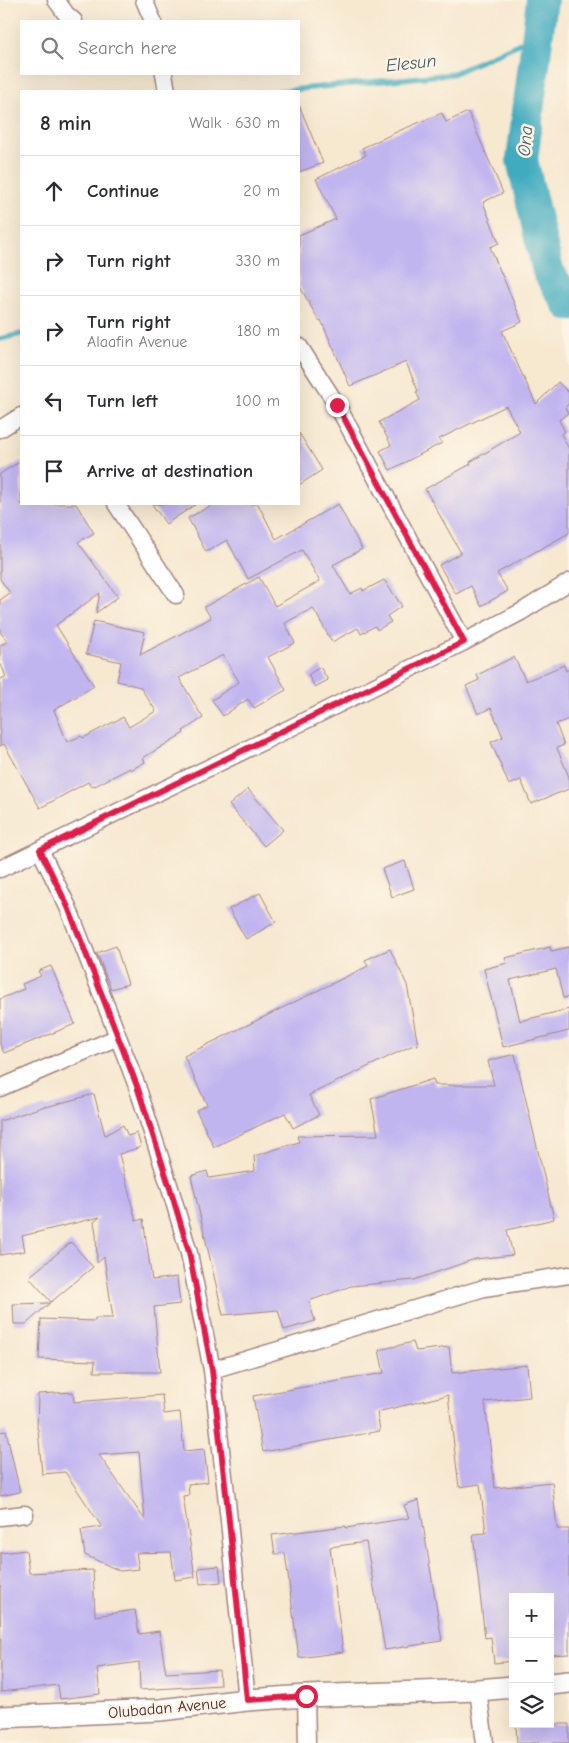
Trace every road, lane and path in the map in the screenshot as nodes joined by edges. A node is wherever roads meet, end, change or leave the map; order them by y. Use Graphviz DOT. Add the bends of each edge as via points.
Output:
graph roads {
  1 [pos="56,0"];
  2 [pos="144,0"];
  3 [pos="73,20"];
  4 [pos="153,20"];
  5 [pos="164,75"];
  6 [pos="167,90"];
  7 [pos="300,348"];
  8 [pos="20,417"];
  9 [pos="0,429"];
  10 [pos="117,505"];
  11 [pos="569,582"];
  12 [pos="176,595"];
  13 [pos="464,642"];
  14 [pos="40,850"];
  15 [pos="0,870"];
  16 [pos="118,1037"];
  17 [pos="0,1088"];
  18 [pos="569,1275"];
  19 [pos="212,1370"];
  20 [pos="25,1514"];
  21 [pos="0,1517"];
  22 [pos="569,1682"];
  23 [pos="554,1684"];
  24 [pos="509,1687"];
  25 [pos="478,1690"];
  26 [pos="306,1696"];
  27 [pos="247,1700"];
  28 [pos="0,1717"];
  29 [pos="307,1743"];
  30 [pos="485,1743"];
  1 -- 3 [label="street"];
  2 -- 4 [label="street"];
  5 -- 6 [label="street"];
  7 -- 13 [label="street" via="337,405"];
  8 -- 9 [label="street"];
  10 -- 12 [label="street"];
  11 -- 13 [label="street"];
  13 -- 14 [label="street"];
  14 -- 15 [label="street"];
  14 -- 16 [label="street" via="68,907"];
  16 -- 17 [label="street"];
  16 -- 19 [label="street" via="140,1094 189,1252"];
  18 -- 19 [label="street" via="484,1288"];
  19 -- 27 [label="street"];
  20 -- 21 [label="street"];
  22 -- 23 [label="street"];
  24 -- 25 [label="street, Olubadan Avenue"];
  25 -- 26 [label="street, Olubadan Avenue"];
  25 -- 30 [label="street"];
  26 -- 27 [label="street, Olubadan Avenue"];
  26 -- 29 [label="street"];
  27 -- 28 [label="street, Olubadan Avenue" via="160,1710"];
}
